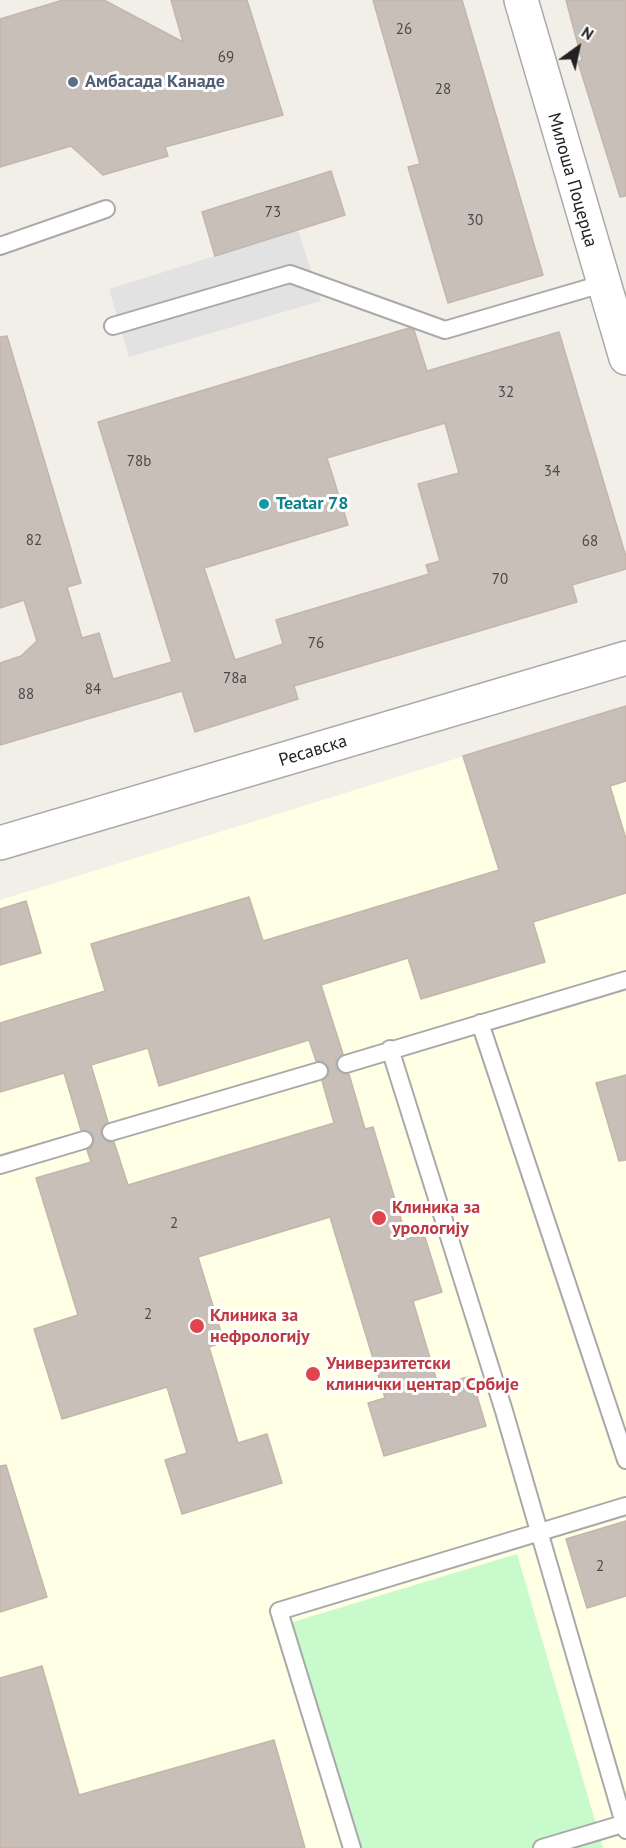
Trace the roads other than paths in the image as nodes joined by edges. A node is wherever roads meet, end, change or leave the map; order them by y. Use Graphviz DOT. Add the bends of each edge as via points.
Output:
graph roads {
  1 [pos="521,0"];
  2 [pos="106,209"];
  3 [pos="0,246"];
  4 [pos="602,284"];
  5 [pos="113,326"];
  6 [pos="626,358"];
  7 [pos="626,658"];
  8 [pos="0,843"];
  9 [pos="626,980"];
  10 [pos="480,1023"];
  11 [pos="390,1049"];
  12 [pos="345,1064"];
  13 [pos="319,1071"];
  14 [pos="111,1132"];
  15 [pos="84,1140"];
  16 [pos="0,1165"];
  17 [pos="626,1460"];
  18 [pos="626,1506"];
  19 [pos="540,1532"];
  20 [pos="625,1826"];
  21 [pos="352,1848"];
  22 [pos="542,1848"];
  1 -- 4 [label="street, Милоша Поцерца"];
  2 -- 3 [label="lane"];
  4 -- 5 [label="lane" via="445,330 290,274"];
  4 -- 6 [label="street, Милоша Поцерца"];
  7 -- 8 [label="street, Ресавска"];
  9 -- 10 [label="lane"];
  10 -- 11 [label="lane"];
  10 -- 17 [label="lane"];
  11 -- 12 [label="lane"];
  11 -- 19 [label="lane"];
  13 -- 14 [label="lane"];
  15 -- 16 [label="lane"];
  18 -- 19 [label="lane"];
  19 -- 20 [label="lane"];
  19 -- 21 [label="lane" via="279,1611"];
  20 -- 22 [label="lane"];
}
